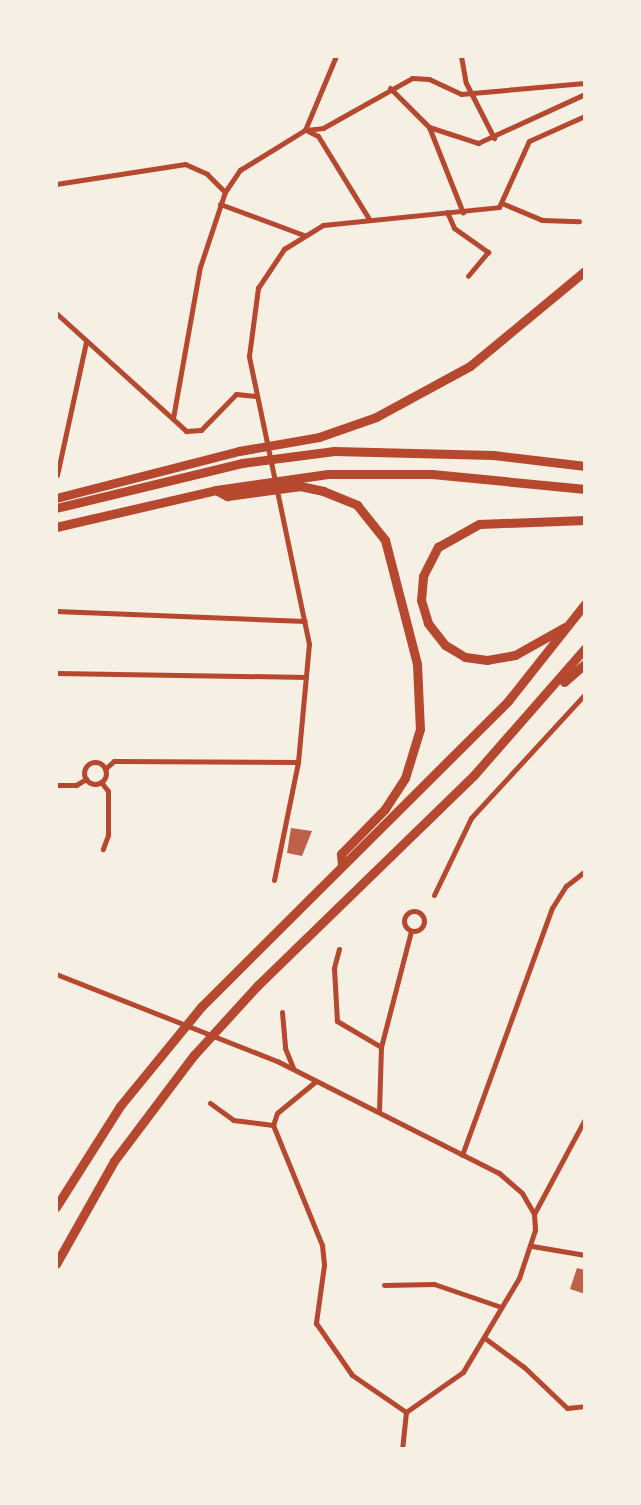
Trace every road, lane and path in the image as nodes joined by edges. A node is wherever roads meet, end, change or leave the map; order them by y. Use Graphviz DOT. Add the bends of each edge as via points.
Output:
graph roads {
  1 [pos="336,56"];
  2 [pos="461,56"];
  3 [pos="585,83"];
  4 [pos="390,88"];
  5 [pos="472,93"];
  6 [pos="582,96"];
  7 [pos="585,116"];
  8 [pos="429,127"];
  9 [pos="305,130"];
  10 [pos="494,138"];
  11 [pos="56,184"];
  12 [pos="225,192"];
  13 [pos="220,204"];
  14 [pos="504,204"];
  15 [pos="447,212"];
  16 [pos="463,214"];
  17 [pos="370,220"];
  18 [pos="579,221"];
  19 [pos="304,235"];
  20 [pos="585,271"];
  21 [pos="468,276"];
  22 [pos="56,313"];
  23 [pos="86,342"];
  24 [pos="256,396"];
  25 [pos="173,418"];
  26 [pos="585,466"];
  27 [pos="58,475"];
  28 [pos="216,490"];
  29 [pos="585,490"];
  30 [pos="56,498"];
  31 [pos="56,508"];
  32 [pos="585,520"];
  33 [pos="56,527"];
  34 [pos="585,604"];
  35 [pos="56,611"];
  36 [pos="305,621"];
  37 [pos="569,624"];
  38 [pos="585,648"];
  39 [pos="585,664"];
  40 [pos="56,673"];
  41 [pos="306,677"];
  42 [pos="585,694"];
  43 [pos="547,697"];
  44 [pos="298,762"];
  45 [pos="105,769"];
  46 [pos="86,779"];
  47 [pos="101,782"];
  48 [pos="56,785"];
  49 [pos="102,849"];
  50 [pos="342,866"];
  51 [pos="585,870"];
  52 [pos="274,880"];
  53 [pos="434,895"];
  54 [pos="412,931"];
  55 [pos="339,949"];
  56 [pos="56,974"];
  57 [pos="282,1012"];
  58 [pos="380,1047"];
  59 [pos="293,1069"];
  60 [pos="316,1081"];
  61 [pos="210,1103"];
  62 [pos="379,1111"];
  63 [pos="585,1120"];
  64 [pos="273,1125"];
  65 [pos="462,1155"];
  66 [pos="56,1207"];
  67 [pos="534,1214"];
  68 [pos="532,1246"];
  69 [pos="585,1255"];
  70 [pos="56,1264"];
  71 [pos="384,1285"];
  72 [pos="501,1308"];
  73 [pos="486,1339"];
  74 [pos="585,1406"];
  75 [pos="406,1412"];
  76 [pos="402,1449"];
  1 -- 9 [label="street"];
  2 -- 5 [label="street"];
  3 -- 5 [label="street"];
  4 -- 5 [label="street" via="420,78 457,94"];
  4 -- 8 [label="street"];
  4 -- 9 [label="street" via="323,128"];
  5 -- 10 [label="street"];
  6 -- 10 [label="street"];
  7 -- 14 [label="street" via="528,141 518,158"];
  8 -- 10 [label="street" via="478,143"];
  8 -- 16 [label="street"];
  9 -- 12 [label="street" via="240,170"];
  9 -- 17 [label="street" via="318,136"];
  11 -- 12 [label="street" via="185,164 207,174"];
  12 -- 13 [label="street"];
  13 -- 19 [label="street"];
  13 -- 25 [label="street" via="200,267"];
  14 -- 16 [label="street"];
  14 -- 18 [label="street" via="542,220"];
  15 -- 16 [label="street"];
  15 -- 17 [label="street"];
  15 -- 21 [label="street" via="454,228 488,252"];
  17 -- 19 [label="street" via="323,225"];
  19 -- 24 [label="street" via="284,249 266,272 256,297 249,356"];
  20 -- 30 [label="highway" via="488,353 422,396 319,437 239,452"];
  22 -- 23 [label="street"];
  23 -- 25 [label="street"];
  23 -- 27 [label="street"];
  24 -- 25 [label="street" via="236,394 195,433"];
  24 -- 36 [label="street"];
  26 -- 31 [label="highway" via="493,455 334,451 242,463"];
  28 -- 29 [label="highway" via="328,474 384,472"];
  28 -- 33 [label="highway"];
  28 -- 50 [label="highway" via="227,496 300,486 342,496 370,517 388,550 420,681 420,729 405,778 385,809 341,854"];
  32 -- 37 [label="highway" via="502,521 457,533 432,556 421,588 424,612 433,631 465,657 487,660 515,655"];
  34 -- 37 [label="highway"];
  35 -- 36 [label="street"];
  36 -- 41 [label="street"];
  37 -- 50 [label="highway" via="508,701"];
  38 -- 43 [label="highway"];
  39 -- 43 [label="highway"];
  40 -- 41 [label="street"];
  41 -- 44 [label="street"];
  42 -- 53 [label="street" via="471,818"];
  43 -- 70 [label="highway" via="413,836 258,985 194,1055 114,1162"];
  44 -- 45 [label="street" via="114,761"];
  44 -- 52 [label="street"];
  45 -- 46 [label="street" via="90,764 85,769"];
  45 -- 47 [label="street"];
  46 -- 47 [label="street"];
  46 -- 48 [label="street" via="76,785"];
  47 -- 49 [label="street" via="108,791 108,835"];
  50 -- 66 [label="highway" via="173,1039 120,1106"];
  51 -- 65 [label="street" via="566,886 552,908"];
  54 -- 54 [label="street" via="424,924 417,911 407,914 404,920"];
  54 -- 58 [label="street"];
  55 -- 58 [label="street" via="334,974 337,1021"];
  56 -- 59 [label="street" via="255,1051"];
  57 -- 59 [label="street" via="285,1048"];
  58 -- 62 [label="street"];
  59 -- 60 [label="street"];
  60 -- 62 [label="street"];
  60 -- 64 [label="street" via="277,1114"];
  61 -- 64 [label="street" via="233,1120"];
  62 -- 65 [label="street"];
  63 -- 67 [label="street"];
  64 -- 75 [label="street" via="322,1245 324,1265 316,1322 352,1375"];
  65 -- 67 [label="street" via="513,1183"];
  67 -- 68 [label="street"];
  68 -- 69 [label="street"];
  68 -- 72 [label="street"];
  71 -- 72 [label="street" via="434,1284"];
  72 -- 73 [label="street"];
  73 -- 74 [label="street" via="524,1367 568,1408"];
  73 -- 75 [label="street" via="463,1372"];
  75 -- 76 [label="street"];
}
